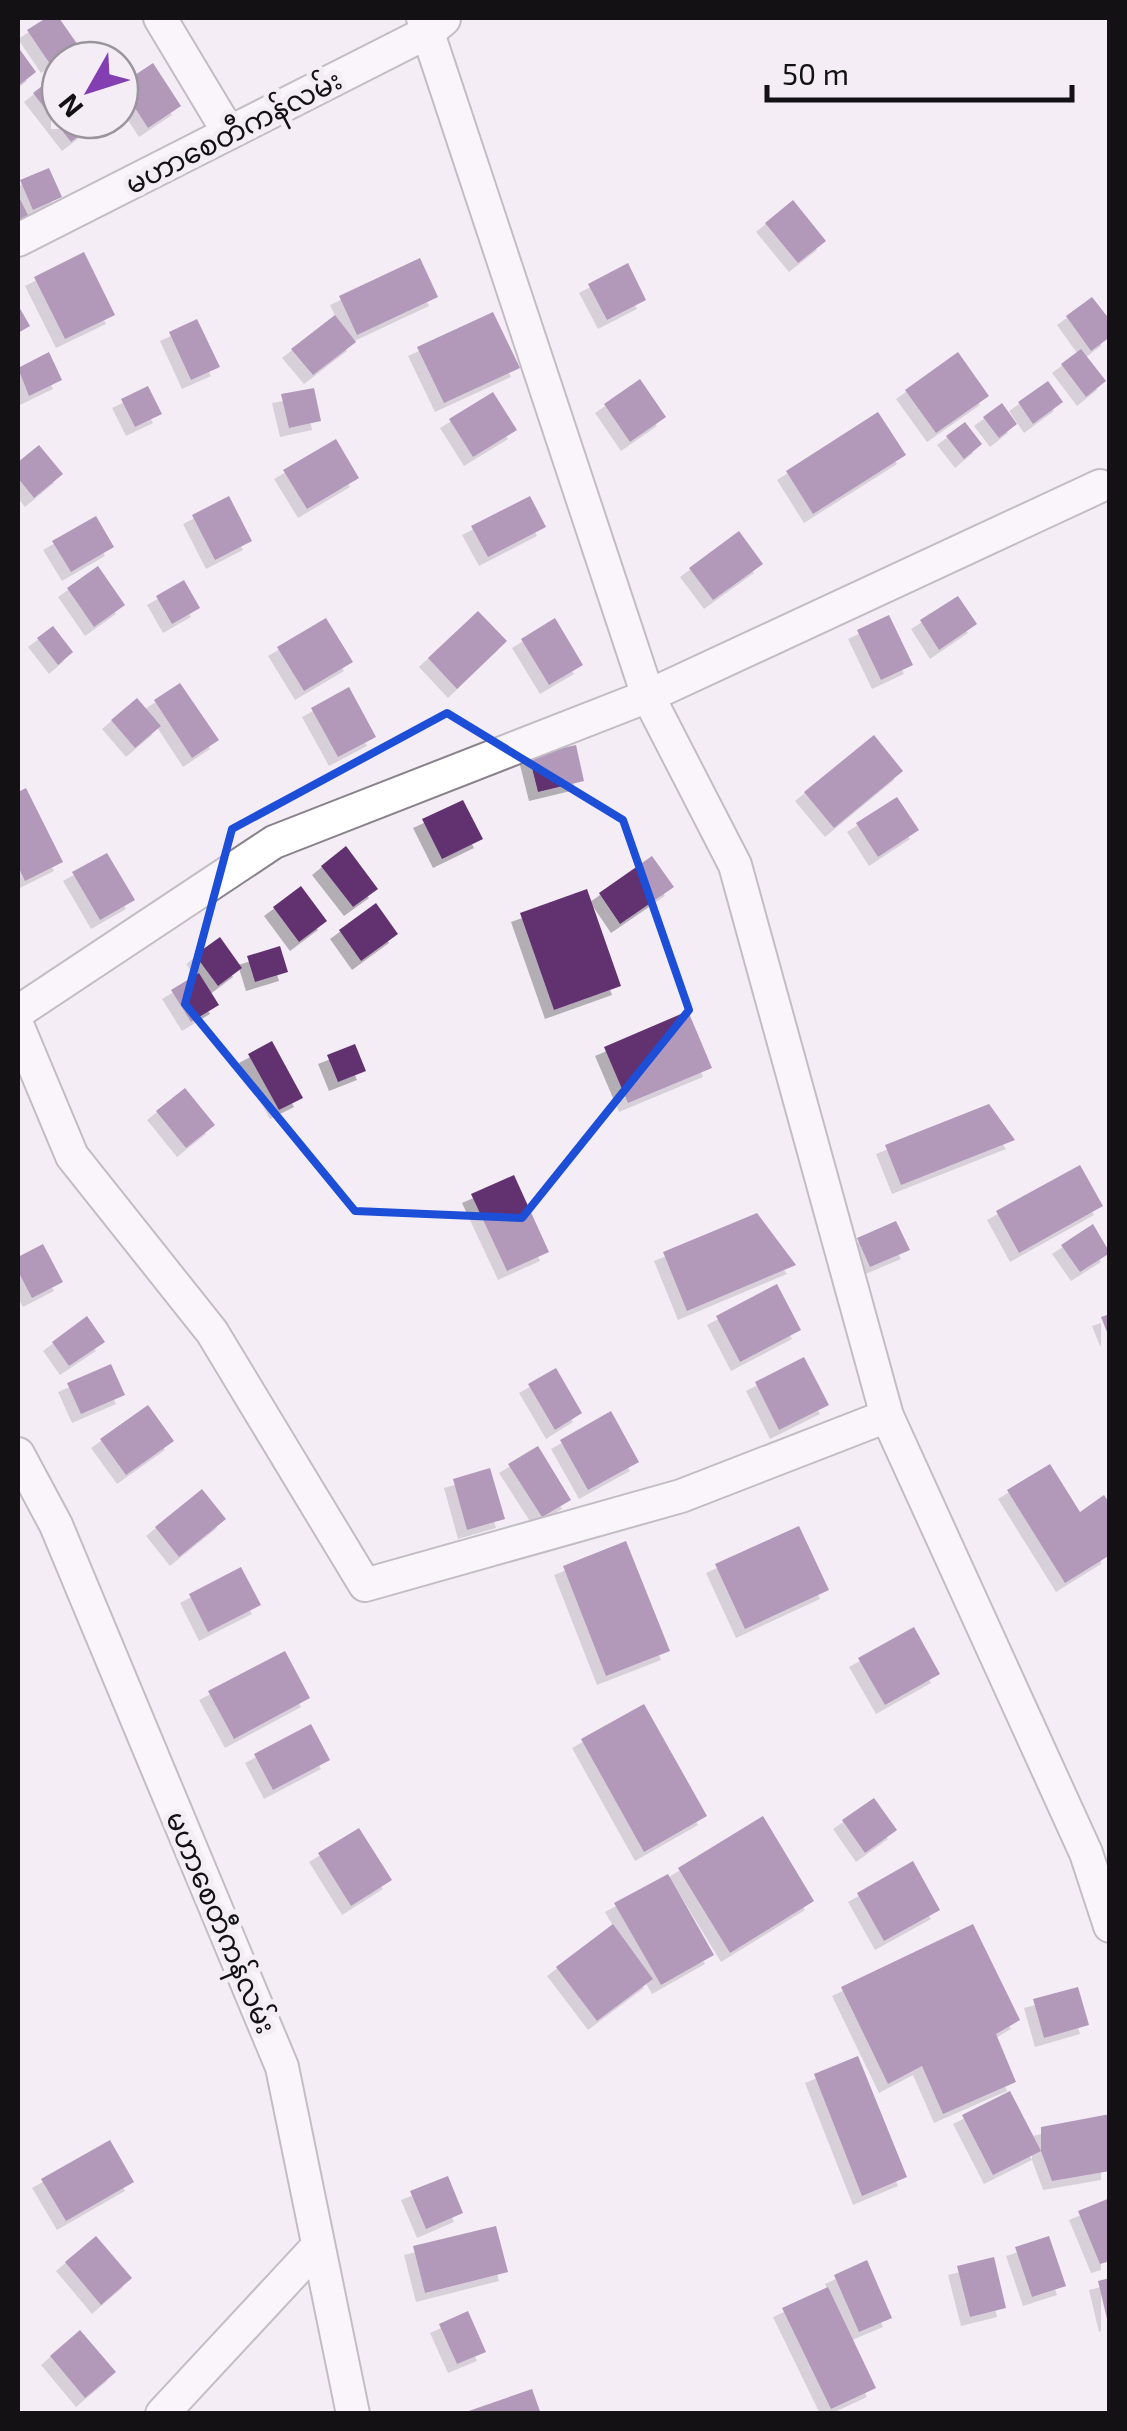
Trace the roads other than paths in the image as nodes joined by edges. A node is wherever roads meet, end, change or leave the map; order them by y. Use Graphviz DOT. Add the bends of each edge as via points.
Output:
graph roads {
  1 [pos="160,18"];
  2 [pos="433,22"];
  3 [pos="229,133"];
  4 [pos="18,240"];
  5 [pos="1100,486"];
  6 [pos="648,696"];
  7 [pos="18,1012"];
  8 [pos="18,1027"];
  9 [pos="888,1416"];
  10 [pos="18,1454"];
  11 [pos="1110,1926"];
  12 [pos="318,2246"];
  13 [pos="162,2414"];
  14 [pos="353,2414"];
  1 -- 3 [label="street"];
  2 -- 3 [label="street, မဟာစေတီကန်လမ်း"];
  2 -- 6 [label="street"];
  3 -- 4 [label="street, မဟာစေတီကန်လမ်း"];
  5 -- 6 [label="street"];
  6 -- 7 [label="street" via="274,842"];
  6 -- 9 [label="street" via="734,865"];
  8 -- 9 [label="street" via="72,1156 212,1332 365,1584 681,1496"];
  9 -- 11 [label="street" via="1086,1853"];
  10 -- 12 [label="street, မဟာစေတီကန်လမ်း" via="56,1525 282,2066"];
  12 -- 13 [label="street"];
  12 -- 14 [label="street, မဟာစေတီကန်လမ်း"];
}
